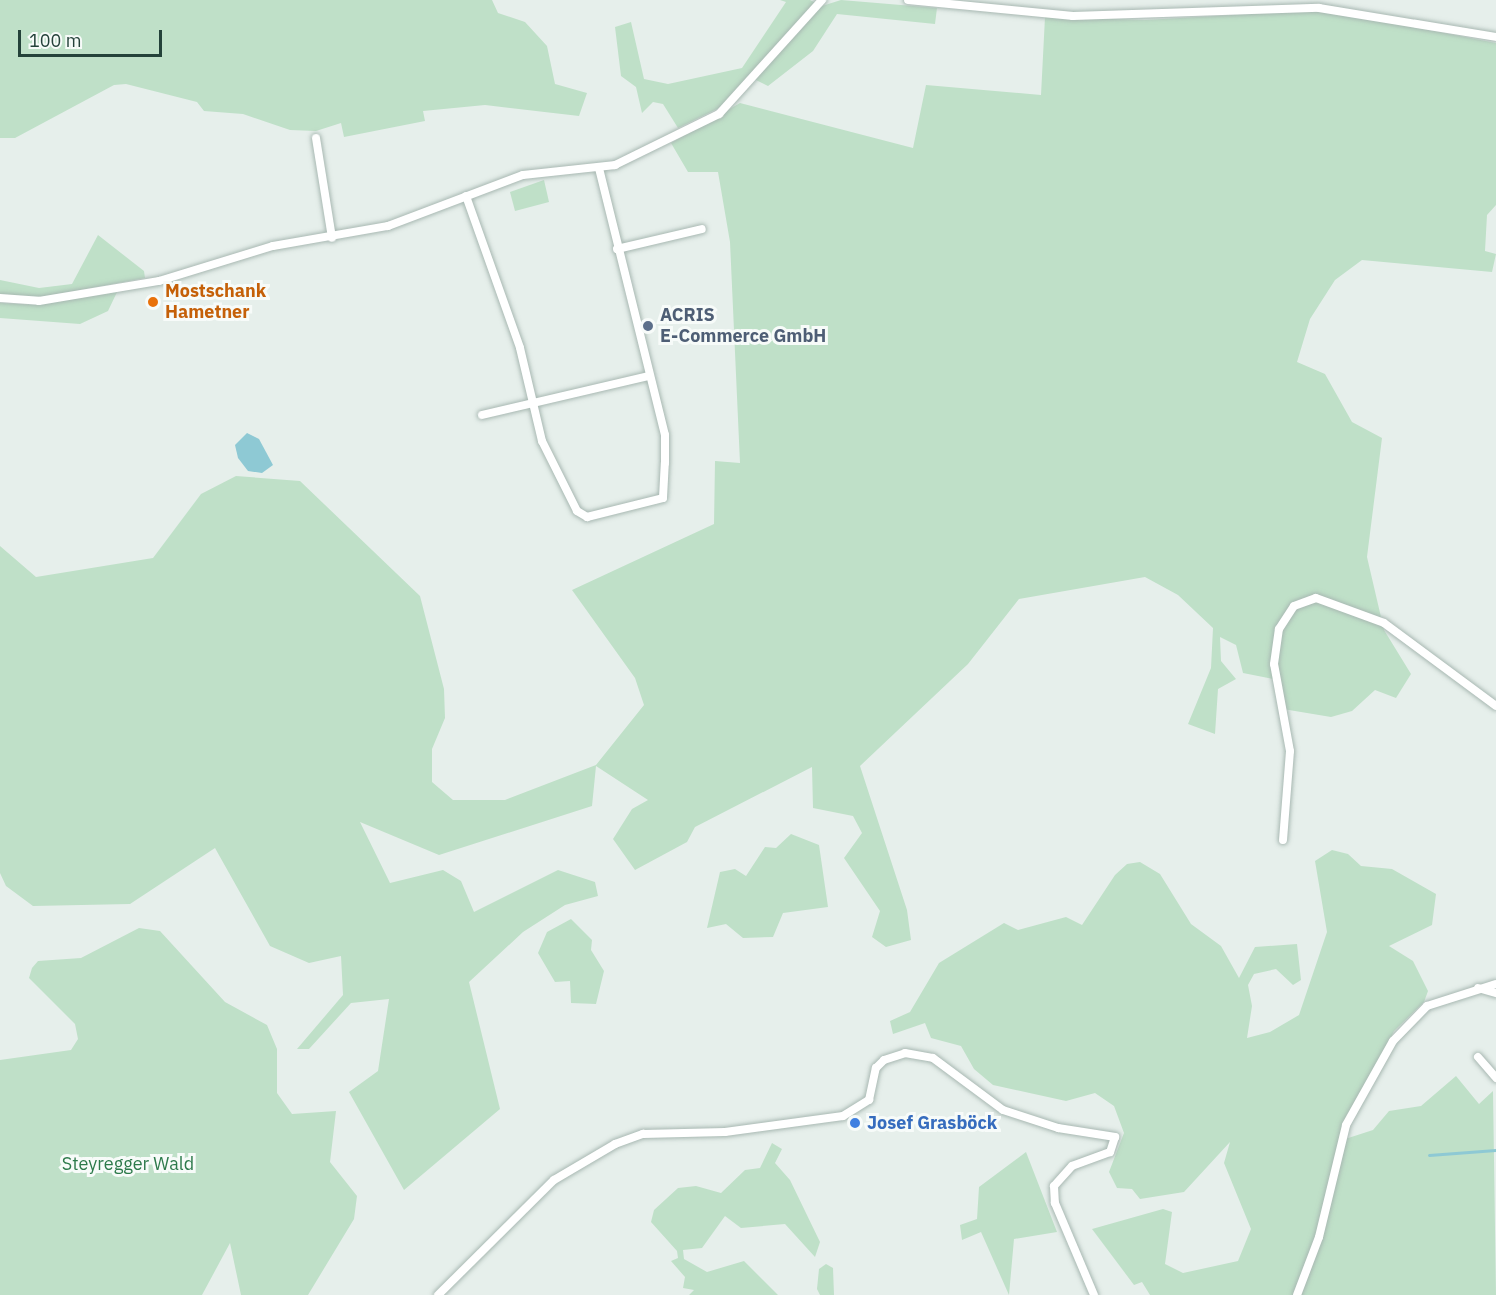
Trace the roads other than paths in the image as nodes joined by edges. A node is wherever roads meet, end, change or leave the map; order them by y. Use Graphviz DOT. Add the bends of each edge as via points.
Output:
graph roads {
  1 [pos="822,0"];
  2 [pos="908,0"];
  3 [pos="1496,37"];
  4 [pos="316,138"];
  5 [pos="598,169"];
  6 [pos="466,196"];
  7 [pos="702,229"];
  8 [pos="332,238"];
  9 [pos="617,249"];
  10 [pos="0,298"];
  11 [pos="648,376"];
  12 [pos="533,403"];
  13 [pos="482,415"];
  14 [pos="1496,706"];
  15 [pos="1283,840"];
  16 [pos="1496,984"];
  17 [pos="1478,988"];
  18 [pos="1496,993"];
  19 [pos="1478,1057"];
  20 [pos="1496,1078"];
  21 [pos="438,1295"];
  22 [pos="1094,1295"];
  23 [pos="1298,1295"];
  1 -- 5 [label="street" via="719,114 635,158"];
  2 -- 3 [label="street" via="1073,16 1319,8"];
  4 -- 8 [label="street"];
  5 -- 6 [label="street" via="523,175"];
  5 -- 9 [label="street"];
  6 -- 8 [label="street" via="388,226"];
  6 -- 12 [label="street" via="520,348"];
  7 -- 9 [label="street"];
  8 -- 10 [label="street" via="273,246 159,281 39,301"];
  9 -- 11 [label="street"];
  11 -- 12 [label="street"];
  11 -- 12 [label="street" via="666,439 663,498 587,517 577,510 542,441"];
  12 -- 13 [label="street"];
  14 -- 15 [label="street" via="1415,643 1367,615 1316,598 1294,606 1279,629 1274,664 1290,751"];
  16 -- 17 [label="street"];
  17 -- 18 [label="street"];
  17 -- 23 [label="street" via="1418,1013 1387,1052 1346,1125 1319,1237"];
  19 -- 20 [label="street"];
  21 -- 22 [label="street" via="554,1180 615,1144 644,1134 725,1132 843,1116 869,1100 876,1068 884,1060 905,1053 933,1058 1003,1110 1058,1128 1115,1137 1110,1152 1072,1166 1054,1186 1055,1203"];
}
